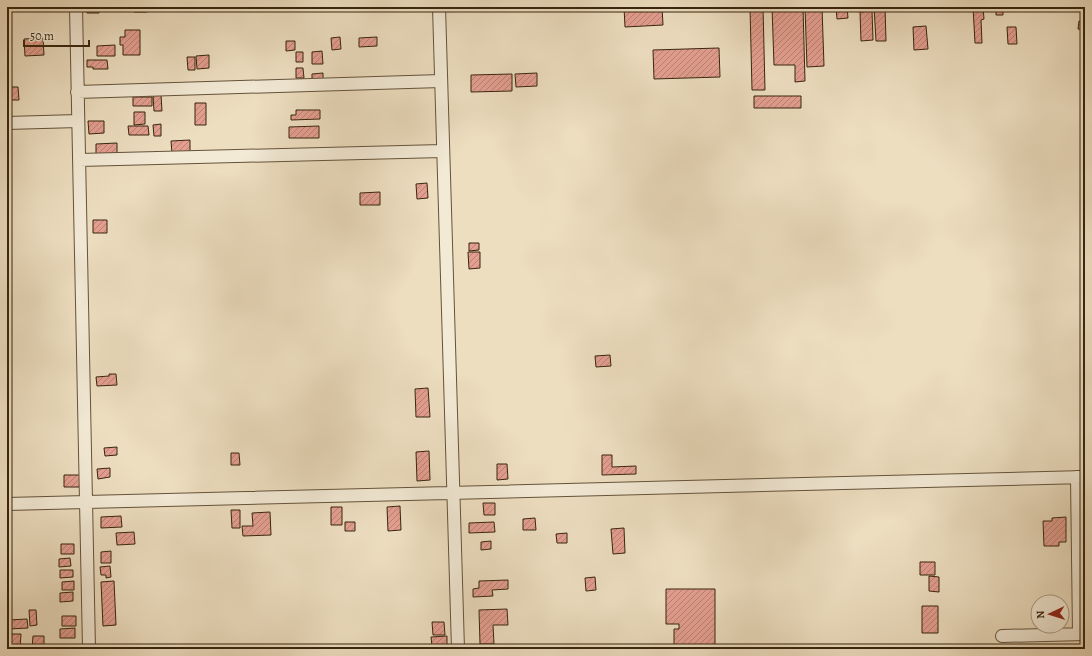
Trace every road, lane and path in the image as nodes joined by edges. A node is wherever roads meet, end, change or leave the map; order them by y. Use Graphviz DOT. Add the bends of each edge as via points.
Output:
graph roads {
  1 [pos="76,7"];
  2 [pos="439,7"];
  3 [pos="441,81"];
  4 [pos="78,92"];
  5 [pos="78,121"];
  6 [pos="7,123"];
  7 [pos="442,151"];
  8 [pos="79,160"];
  9 [pos="1081,477"];
  10 [pos="454,493"];
  11 [pos="86,502"];
  12 [pos="7,504"];
  13 [pos="1082,634"];
  14 [pos="1002,636"];
  15 [pos="89,649"];
  16 [pos="458,649"];
  1 -- 4 [label="street"];
  2 -- 3 [label="street"];
  3 -- 4 [label="street"];
  3 -- 7 [label="street"];
  4 -- 5 [label="street"];
  5 -- 6 [label="street"];
  5 -- 8 [label="street"];
  7 -- 8 [label="street"];
  7 -- 10 [label="street"];
  8 -- 11 [label="street"];
  9 -- 10 [label="street"];
  9 -- 13 [label="street"];
  10 -- 11 [label="street"];
  10 -- 16 [label="street"];
  11 -- 12 [label="street"];
  11 -- 15 [label="street"];
  13 -- 14 [label="street"];
}
